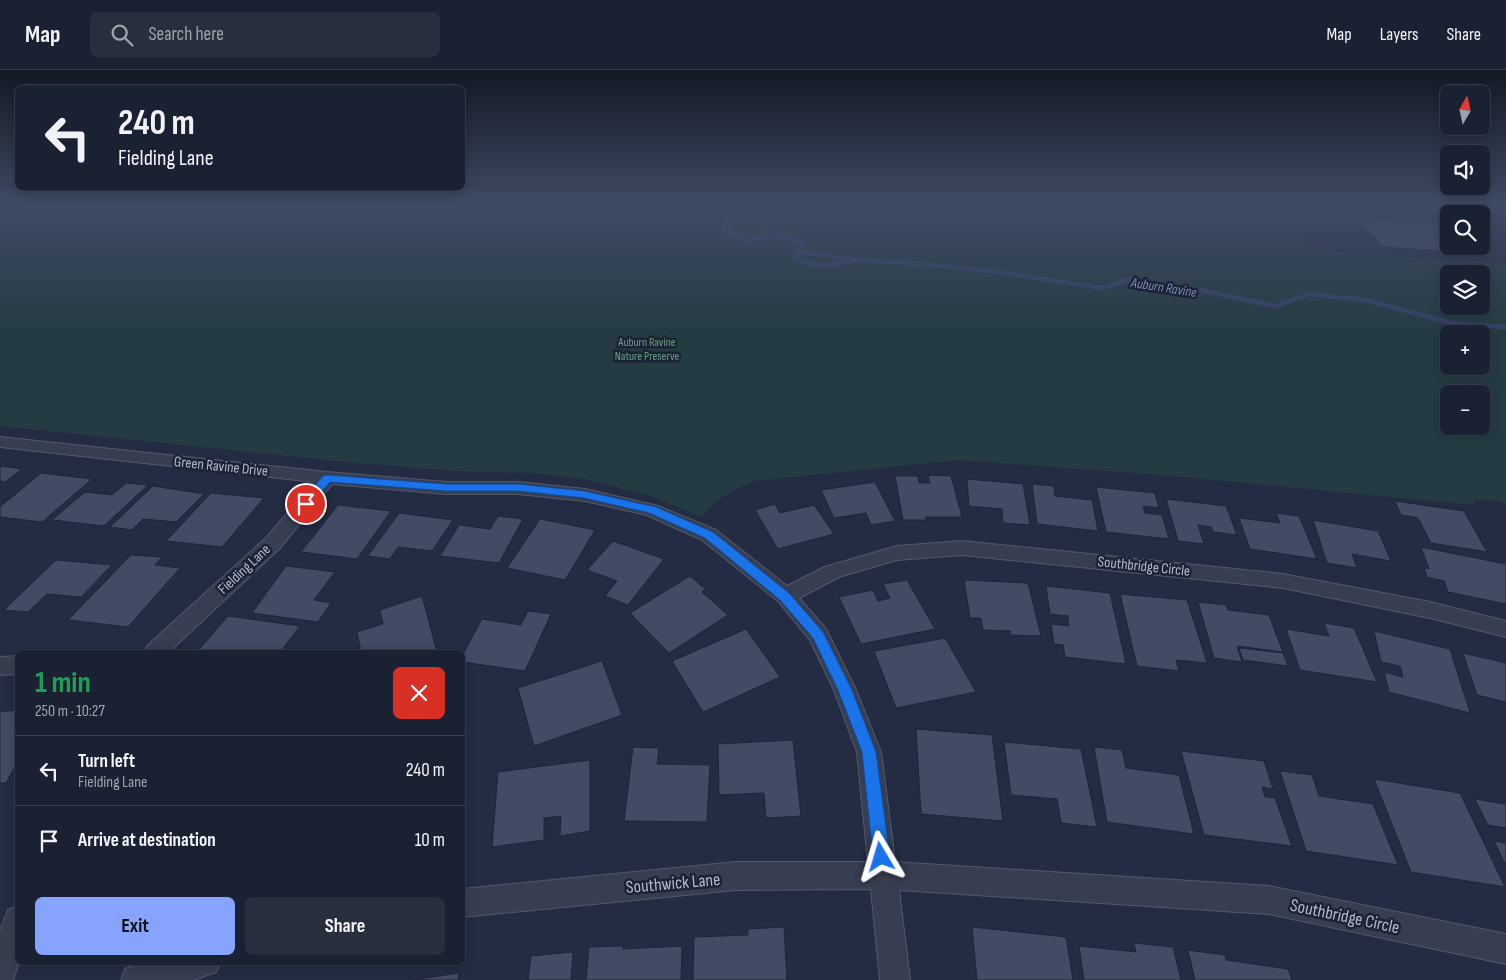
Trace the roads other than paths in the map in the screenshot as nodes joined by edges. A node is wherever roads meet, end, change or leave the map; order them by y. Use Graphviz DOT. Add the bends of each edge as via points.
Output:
graph roads {
  1 [pos="0,442"];
  2 [pos="327,478"];
  3 [pos="785,596"];
  4 [pos="1506,629"];
  5 [pos="157,650"];
  6 [pos="15,665"];
  7 [pos="0,666"];
  8 [pos="883,875"];
  9 [pos="465,903"];
  10 [pos="15,929"];
  11 [pos="1506,949"];
  12 [pos="194,965"];
  13 [pos="0,976"];
  14 [pos="136,980"];
  15 [pos="895,980"];
  1 -- 2 [label="street, Green Ravine Drive"];
  2 -- 3 [label="street, Green Ravine Drive" via="446,488 518,488 584,495 652,510 709,535"];
  2 -- 5 [label="street, Fielding Lane" via="273,542"];
  3 -- 4 [label="street, Southbridge Circle" via="832,572 897,554 962,548 1283,581 1430,610"];
  3 -- 8 [label="street, Green Ravine Drive" via="818,635 845,690 869,752"];
  6 -- 7 [label="street"];
  8 -- 9 [label="street, Southwick Lane" via="736,876"];
  8 -- 11 [label="street, Southbridge Circle" via="1269,900"];
  8 -- 15 [label="street, Green Ravine Drive"];
  10 -- 13 [label="street"];
  12 -- 14 [label="street"];
}
